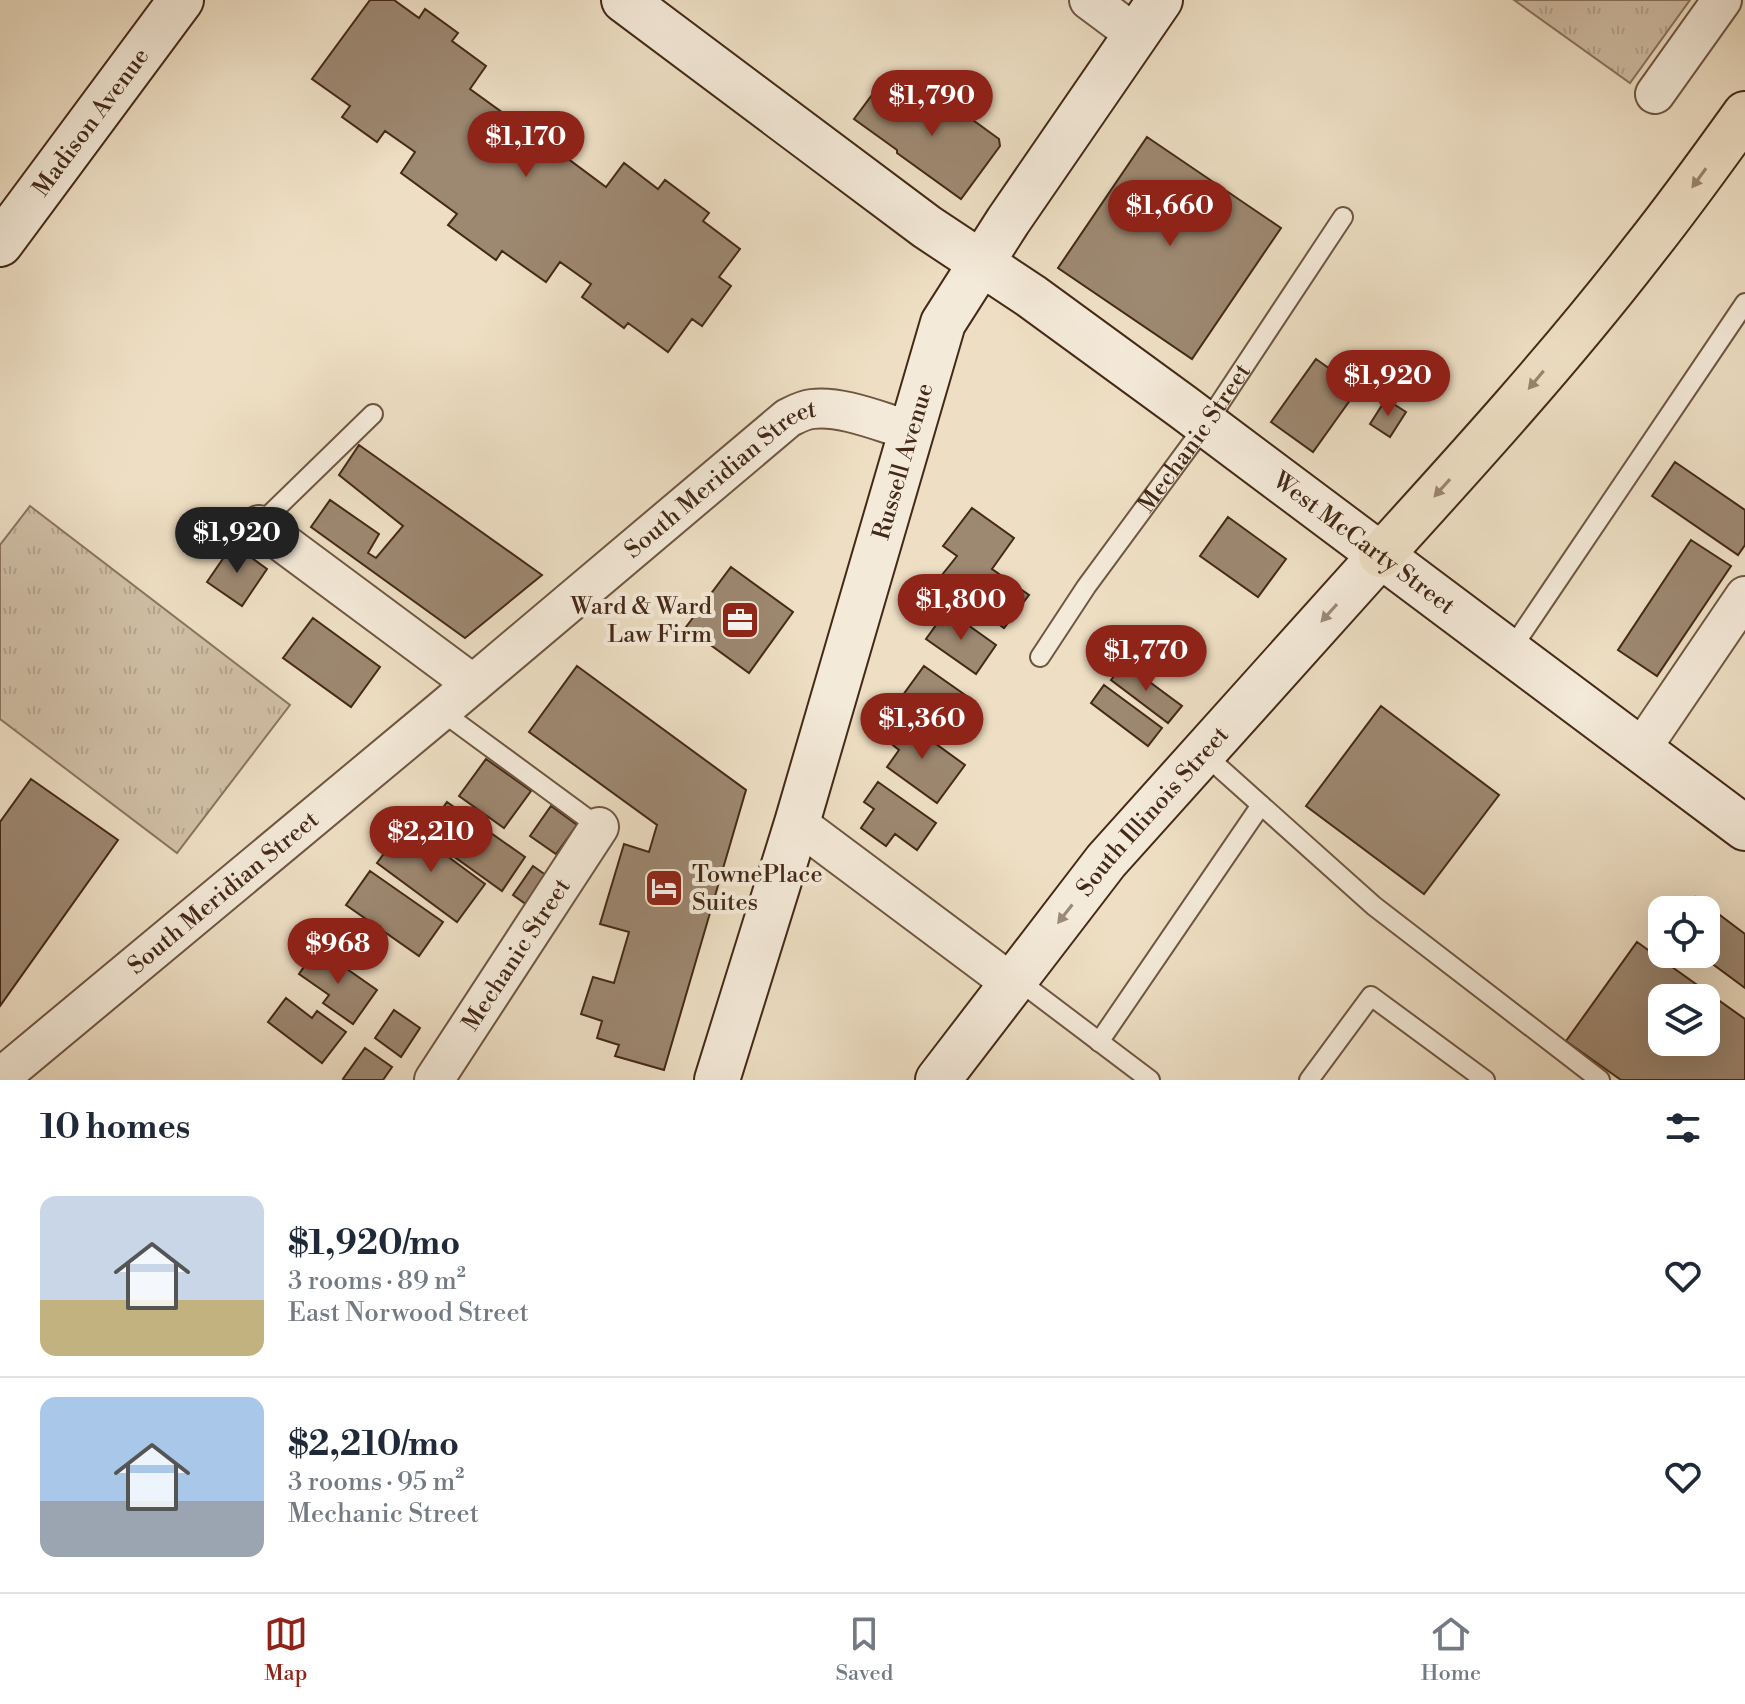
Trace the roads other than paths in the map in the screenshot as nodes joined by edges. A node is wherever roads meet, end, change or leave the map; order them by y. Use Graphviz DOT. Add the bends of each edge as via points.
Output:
graph roads {
  1 [pos="181,0"];
  2 [pos="624,0"];
  3 [pos="1089,0"];
  4 [pos="1722,0"];
  5 [pos="1148,17"];
  6 [pos="1655,94"];
  7 [pos="1745,114"];
  8 [pos="1343,217"];
  9 [pos="0,244"];
  10 [pos="980,263"];
  11 [pos="1745,303"];
  12 [pos="373,414"];
  13 [pos="1206,424"];
  14 [pos="912,431"];
  15 [pos="259,525"];
  16 [pos="1381,555"];
  17 [pos="1745,596"];
  18 [pos="1510,651"];
  19 [pos="1040,657"];
  20 [pos="473,684"];
  21 [pos="441,711"];
  22 [pos="1641,749"];
  23 [pos="1203,753"];
  24 [pos="1261,805"];
  25 [pos="797,823"];
  26 [pos="599,827"];
  27 [pos="1745,828"];
  28 [pos="1013,981"];
  29 [pos="1099,1042"];
  30 [pos="0,1078"];
  31 [pos="434,1080"];
  32 [pos="717,1080"];
  33 [pos="938,1080"];
  34 [pos="1150,1080"];
  35 [pos="1309,1080"];
  36 [pos="1485,1080"];
  37 [pos="1600,1080"];
  1 -- 9 [label="main road, Madison Avenue"];
  2 -- 10 [label="main road, West McCarty Street"];
  3 -- 5 [label="street"];
  4 -- 6 [label="street"];
  5 -- 10 [label="main road"];
  7 -- 16 [label="highway, one-way" via="1590,317"];
  8 -- 13 [label="lane, Mechanic Street"];
  10 -- 13 [label="main road, West McCarty Street"];
  10 -- 14 [label="main road, Russell Avenue" via="943,323"];
  11 -- 18 [label="lane"];
  12 -- 15 [label="lane"];
  13 -- 16 [label="main road, West McCarty Street"];
  13 -- 19 [label="lane, Mechanic Street"];
  14 -- 20 [label="street, South Meridian Street" via="835,410 811,409 788,418"];
  14 -- 25 [label="main road, Russell Avenue"];
  15 -- 20 [label="street"];
  16 -- 18 [label="main road, West McCarty Street"];
  16 -- 23 [label="main road, South Illinois Street, one-way"];
  17 -- 22 [label="street"];
  18 -- 22 [label="main road, West McCarty Street"];
  20 -- 21 [label="street, South Meridian Street"];
  21 -- 26 [label="lane"];
  21 -- 30 [label="street, South Meridian Street"];
  22 -- 27 [label="main road, West McCarty Street"];
  23 -- 24 [label="lane"];
  23 -- 28 [label="main road, South Illinois Street, one-way" via="1106,861"];
  24 -- 29 [label="lane"];
  24 -- 37 [label="lane" via="1374,906"];
  25 -- 28 [label="street"];
  25 -- 32 [label="main road, Russell Avenue"];
  26 -- 31 [label="street, Mechanic Street"];
  28 -- 29 [label="lane"];
  28 -- 33 [label="main road, South Illinois Street"];
  29 -- 34 [label="lane"];
  35 -- 36 [label="lane" via="1371,996"];
}
